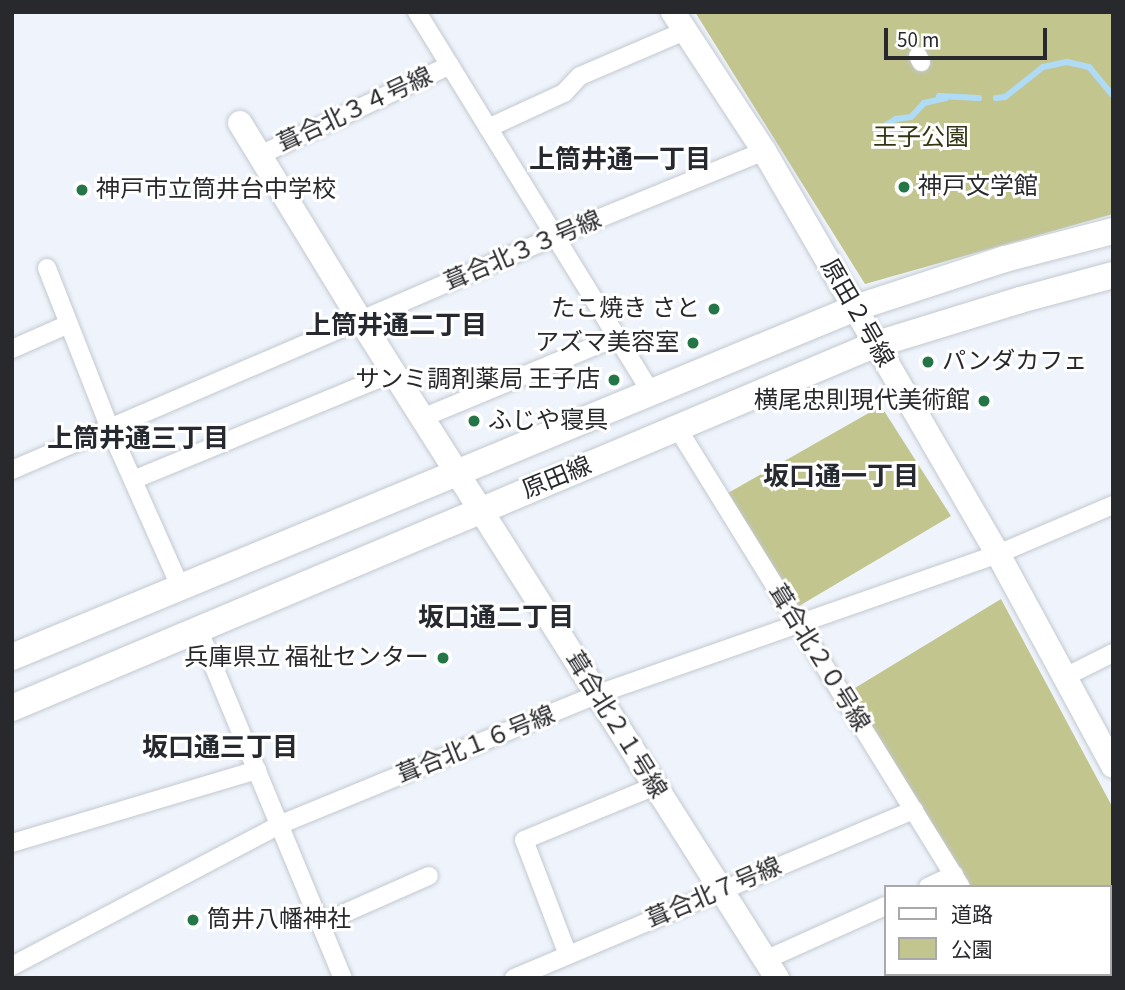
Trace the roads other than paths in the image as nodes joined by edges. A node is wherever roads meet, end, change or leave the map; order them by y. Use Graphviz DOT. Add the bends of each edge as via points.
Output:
graph roads {
  1 [pos="417,12"];
  2 [pos="679,22"];
  3 [pos="450,65"];
  4 [pos="240,123"];
  5 [pos="488,128"];
  6 [pos="764,151"];
  7 [pos="260,155"];
  8 [pos="1113,231"];
  9 [pos="556,236"];
  10 [pos="47,268"];
  11 [pos="1113,275"];
  12 [pos="855,308"];
  13 [pos="361,321"];
  14 [pos="69,324"];
  15 [pos="617,337"];
  16 [pos="874,345"];
  17 [pos="12,349"];
  18 [pos="393,373"];
  19 [pos="650,392"];
  20 [pos="422,418"];
  21 [pos="110,429"];
  22 [pos="678,429"];
  23 [pos="12,470"];
  24 [pos="456,472"];
  25 [pos="133,480"];
  26 [pos="1113,505"];
  27 [pos="479,509"];
  28 [pos="999,554"];
  29 [pos="180,586"];
  30 [pos="797,624"];
  31 [pos="199,631"];
  32 [pos="1113,653"];
  33 [pos="12,657"];
  34 [pos="1065,677"];
  35 [pos="598,694"];
  36 [pos="12,708"];
  37 [pos="1113,766"];
  38 [pos="257,771"];
  39 [pos="655,786"];
  40 [pos="914,810"];
  41 [pos="279,825"];
  42 [pos="12,843"];
  43 [pos="429,876"];
  44 [pos="958,881"];
  45 [pos="938,885"];
  46 [pos="720,890"];
  47 [pos="884,907"];
  48 [pos="320,924"];
  49 [pos="568,955"];
  50 [pos="12,966"];
  51 [pos="771,969"];
  52 [pos="343,978"];
  53 [pos="514,978"];
  1 -- 3 [label="street"];
  2 -- 5 [label="street" via="580,76 564,93"];
  2 -- 6 [label="street, 原田２号線"];
  3 -- 5 [label="street"];
  3 -- 7 [label="street, 葺合北３４号線"];
  4 -- 7 [label="street, 葺合北２１号線"];
  5 -- 9 [label="street"];
  6 -- 9 [label="street, 葺合北３３号線"];
  6 -- 12 [label="street, 原田２号線"];
  7 -- 13 [label="street, 葺合北２１号線"];
  8 -- 12 [label="main road, 原田線"];
  9 -- 13 [label="street, 葺合北３３号線"];
  9 -- 15 [label="street"];
  10 -- 14 [label="street"];
  11 -- 16 [label="main road, 原田線"];
  12 -- 16 [label="street, 原田２号線"];
  12 -- 19 [label="main road, 原田線"];
  13 -- 18 [label="street, 葺合北２１号線"];
  13 -- 21 [label="street, 葺合北３３号線"];
  14 -- 17 [label="street"];
  14 -- 21 [label="street"];
  15 -- 19 [label="street"];
  15 -- 20 [label="street"];
  16 -- 22 [label="main road, 原田線"];
  16 -- 28 [label="street, 原田２号線"];
  18 -- 20 [label="street, 葺合北２１号線"];
  18 -- 25 [label="street"];
  19 -- 24 [label="main road, 原田線"];
  20 -- 24 [label="street, 葺合北２１号線"];
  21 -- 23 [label="street, 葺合北３３号線"];
  21 -- 25 [label="street"];
  22 -- 27 [label="main road, 原田線"];
  22 -- 30 [label="street, 葺合北２０号線"];
  24 -- 27 [label="street, 葺合北２１号線"];
  24 -- 29 [label="main road, 原田線"];
  25 -- 29 [label="street"];
  26 -- 28 [label="street, 葺合北１６号線"];
  27 -- 31 [label="main road, 原田線"];
  27 -- 35 [label="street, 葺合北２１号線"];
  28 -- 30 [label="street, 葺合北１６号線"];
  28 -- 34 [label="street, 原田２号線"];
  29 -- 33 [label="main road, 原田線"];
  30 -- 35 [label="street, 葺合北１６号線"];
  30 -- 40 [label="street, 葺合北２０号線"];
  31 -- 36 [label="main road, 原田線"];
  31 -- 38 [label="street"];
  32 -- 34 [label="street"];
  34 -- 37 [label="street, 原田２号線"];
  35 -- 39 [label="street, 葺合北２１号線"];
  35 -- 41 [label="street, 葺合北１６号線"];
  38 -- 41 [label="street"];
  38 -- 42 [label="street"];
  39 -- 46 [label="street, 葺合北２１号線"];
  39 -- 49 [label="street" via="524,840"];
  40 -- 44 [label="street, 葺合北２０号線"];
  40 -- 46 [label="street, 葺合北７号線"];
  41 -- 48 [label="street"];
  41 -- 50 [label="street, 葺合北１６号線"];
  43 -- 48 [label="street"];
  44 -- 45 [label="street"];
  46 -- 49 [label="street, 葺合北７号線"];
  46 -- 51 [label="street, 葺合北２１号線"];
  47 -- 51 [label="street"];
  48 -- 52 [label="street"];
  49 -- 53 [label="street, 葺合北７号線"];
}
